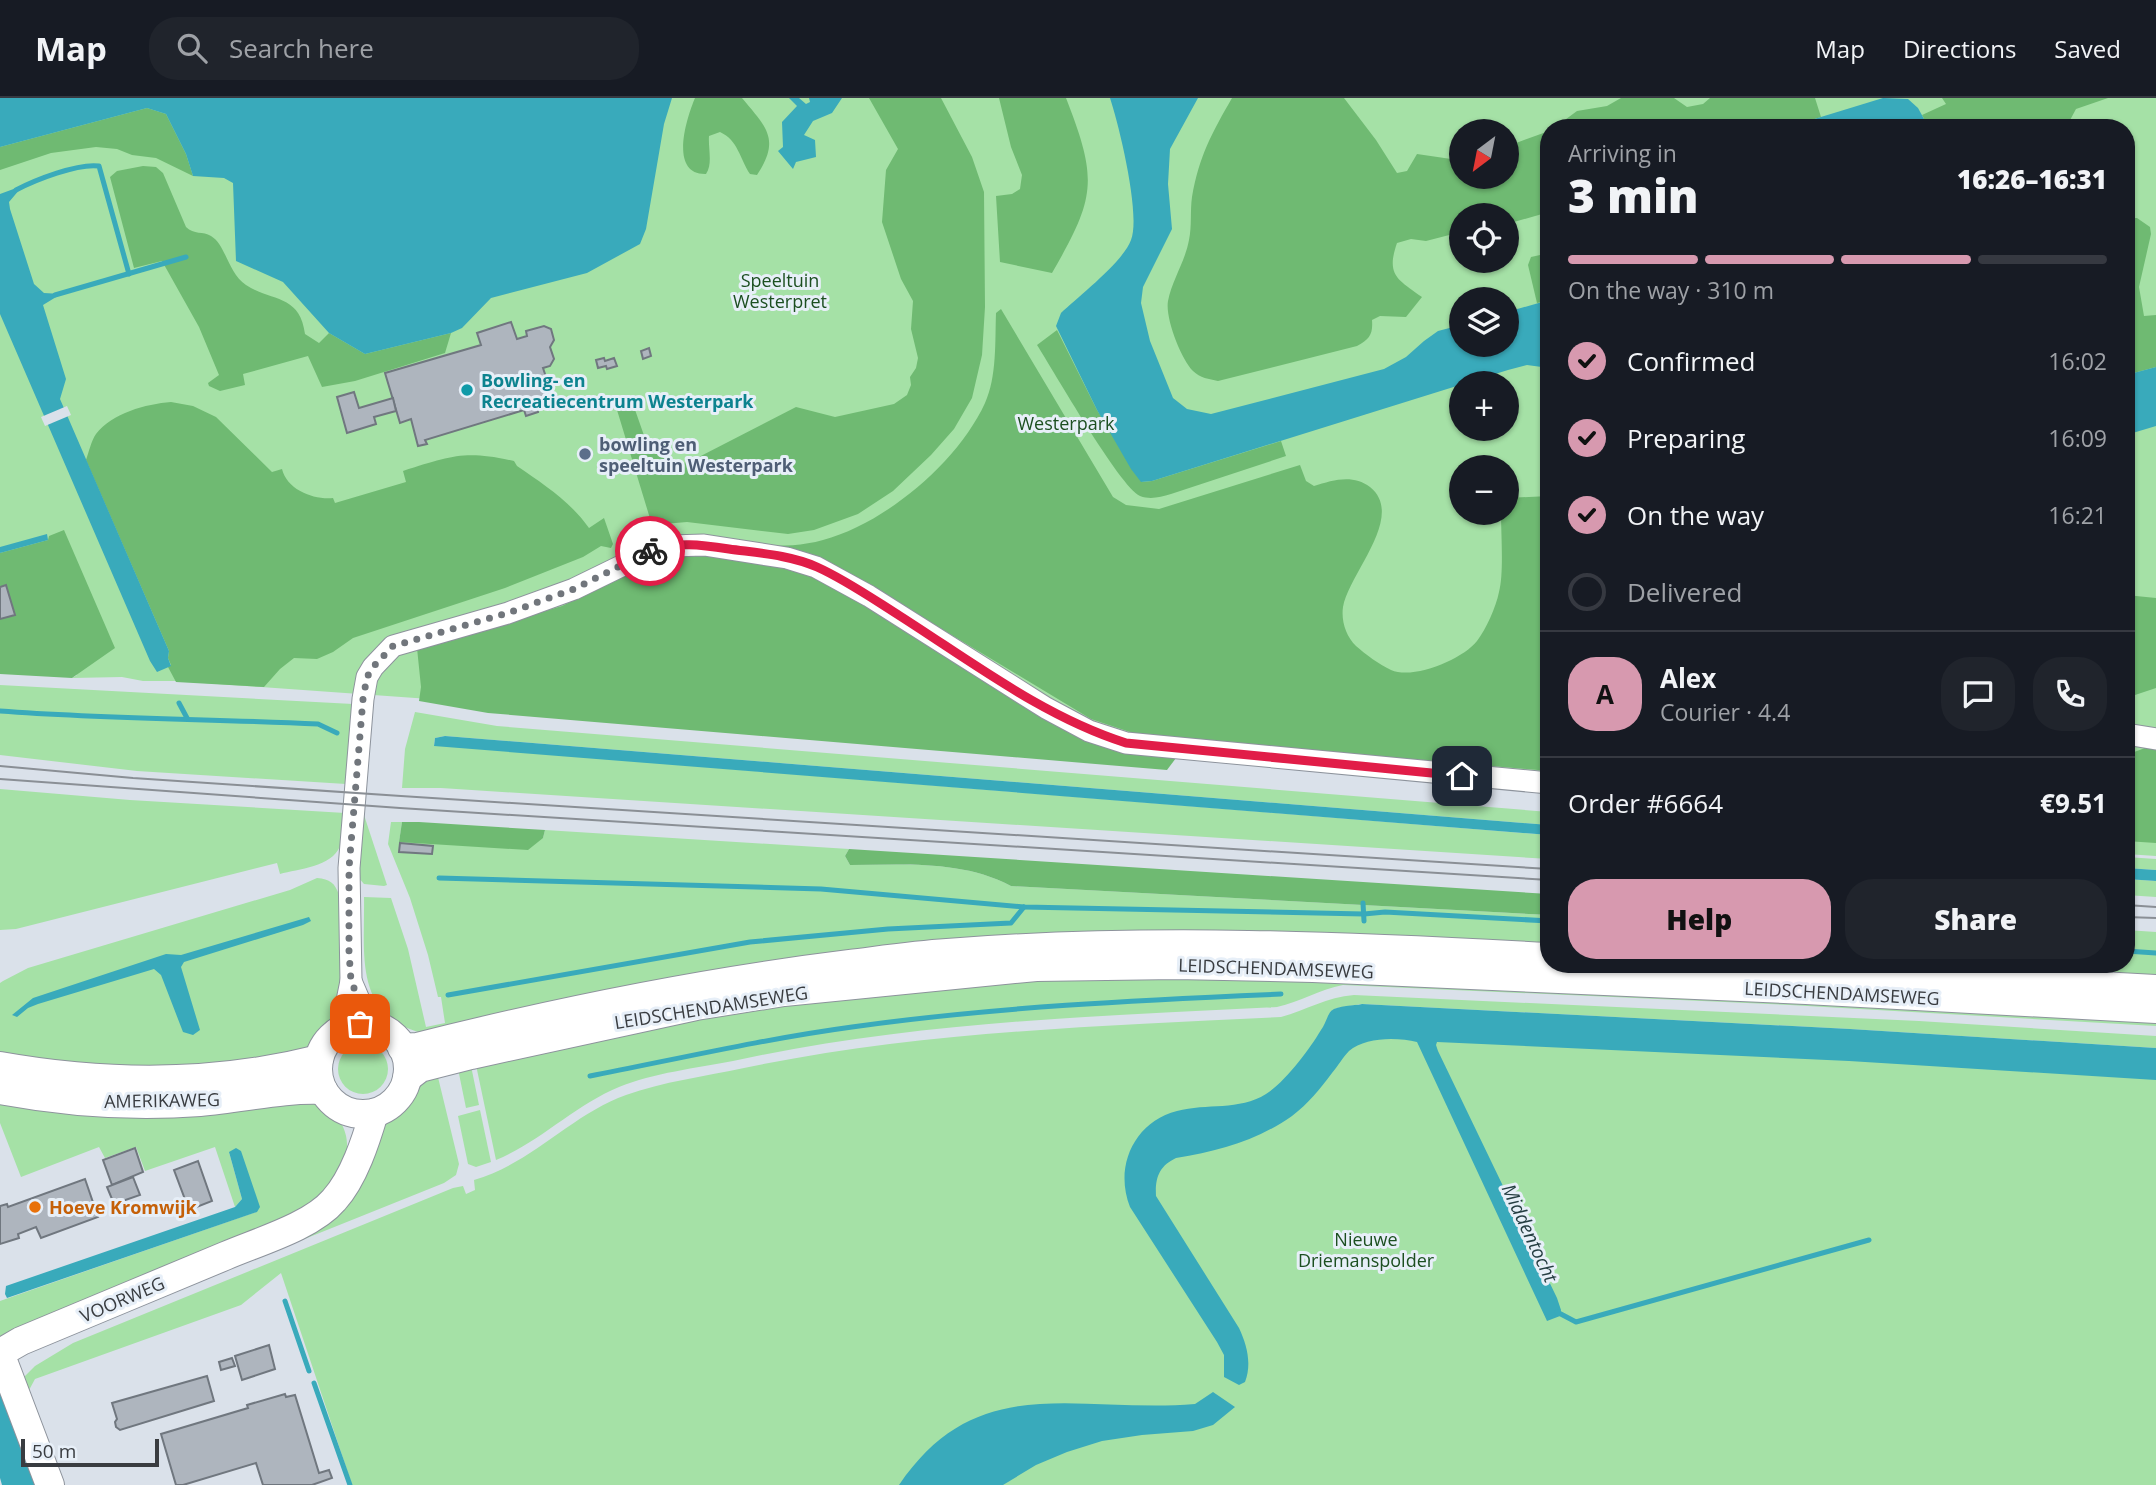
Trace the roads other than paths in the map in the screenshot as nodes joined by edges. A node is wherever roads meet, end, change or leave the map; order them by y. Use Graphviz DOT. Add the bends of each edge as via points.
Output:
graph roads {
  1 [pos="2135,736"];
  2 [pos="2156,739"];
  3 [pos="1540,782"];
  4 [pos="1540,957"];
  5 [pos="1864,973"];
  6 [pos="351,981"];
  7 [pos="2156,989"];
  8 [pos="2156,1009"];
  9 [pos="370,1025"];
  10 [pos="341,1030"];
  11 [pos="402,1048"];
  12 [pos="319,1059"];
  13 [pos="0,1066"];
  14 [pos="407,1078"];
  15 [pos="0,1090"];
  16 [pos="323,1090"];
  17 [pos="360,1112"];
  18 [pos="50,1485"];
  1 -- 2 [label="street"];
  3 -- 6 [label="street" via="1126,743 1089,731 1046,708 816,567 704,545 670,545 574,589 393,646 373,667 363,699 349,868"];
  4 -- 11 [label="main road, LEIDSCHENDAMSEWEG" via="1277,944 1128,943 946,953 758,975 602,1003"];
  5 -- 7 [label="main road, LEIDSCHENDAMSEWEG"];
  6 -- 9 [label="street"];
  6 -- 10 [label="street"];
  8 -- 14 [label="main road, LEIDSCHENDAMSEWEG" via="1313,968 1036,967 784,992 696,1006 471,1055 420,1068"];
  9 -- 10 [label="main road"];
  9 -- 11 [label="main road" via="388,1032"];
  10 -- 12 [label="main road" via="327,1042"];
  11 -- 14 [label="main road"];
  12 -- 13 [label="main road, AMERIKAWEG" via="217,1079 57,1076"];
  12 -- 16 [label="main road"];
  14 -- 17 [label="main road" via="393,1103"];
  15 -- 16 [label="main road, AMERIKAWEG" via="133,1103"];
  16 -- 17 [label="main road" via="333,1102"];
  17 -- 18 [label="main road, VOORWEG" via="365,1144 334,1201 319,1213 0,1353"];
}
